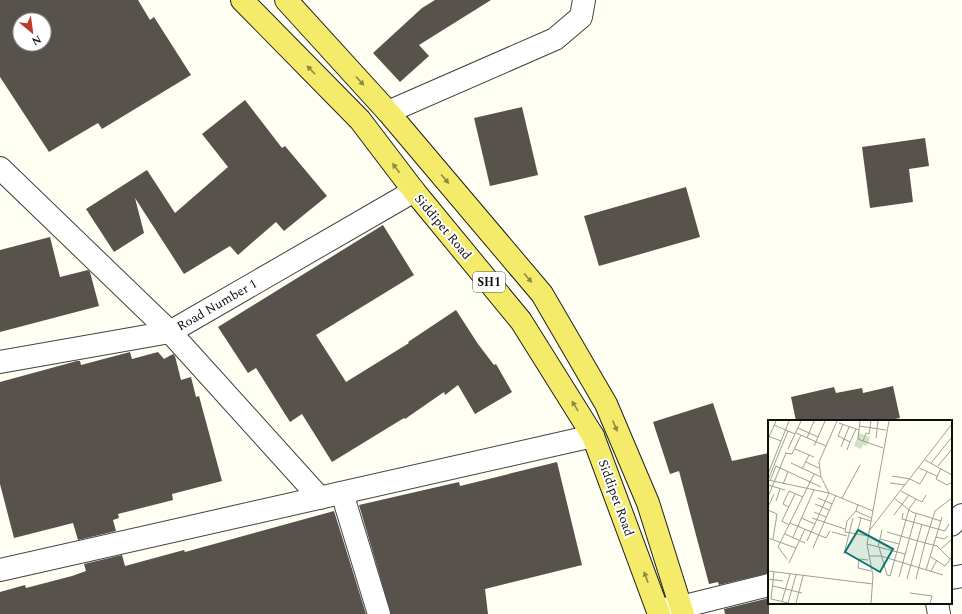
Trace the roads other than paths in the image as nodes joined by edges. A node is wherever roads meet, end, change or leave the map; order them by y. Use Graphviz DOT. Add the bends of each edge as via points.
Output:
graph roads {
  1 [pos="242,0"];
  2 [pos="286,0"];
  3 [pos="584,0"];
  4 [pos="388,112"];
  5 [pos="0,168"];
  6 [pos="414,191"];
  7 [pos="170,332"];
  8 [pos="0,362"];
  9 [pos="593,436"];
  10 [pos="342,493"];
  11 [pos="320,498"];
  12 [pos="962,515"];
  13 [pos="952,524"];
  14 [pos="0,570"];
  15 [pos="962,576"];
  16 [pos="952,578"];
  17 [pos="768,585"];
  18 [pos="937,604"];
  19 [pos="682,610"];
  20 [pos="658,612"];
  21 [pos="379,614"];
  22 [pos="939,614"];
  6 -- 1 [label="main road, Siddipet Road / SH1, one-way" via="360,120"];
  2 -- 4 [label="main road, Siddipet Road / SH1, one-way"];
  3 -- 4 [label="street" via="581,18 555,39"];
  4 -- 19 [label="main road, Siddipet Road / SH1, one-way" via="542,294 606,404 648,503"];
  5 -- 7 [label="street"];
  6 -- 7 [label="street, Road Number 1"];
  9 -- 6 [label="main road, Siddipet Road / SH1, one-way" via="522,322"];
  7 -- 8 [label="street, Road Number 1"];
  7 -- 11 [label="street"];
  9 -- 10 [label="street"];
  20 -- 9 [label="main road, Siddipet Road / SH1, one-way"];
  10 -- 11 [label="street"];
  10 -- 21 [label="street"];
  11 -- 14 [label="street"];
  12 -- 13 [label="street"];
  15 -- 16 [label="street"];
  17 -- 19 [label="street"];
  18 -- 22 [label="street"];
  19 -- 20 [label="street"];
}
